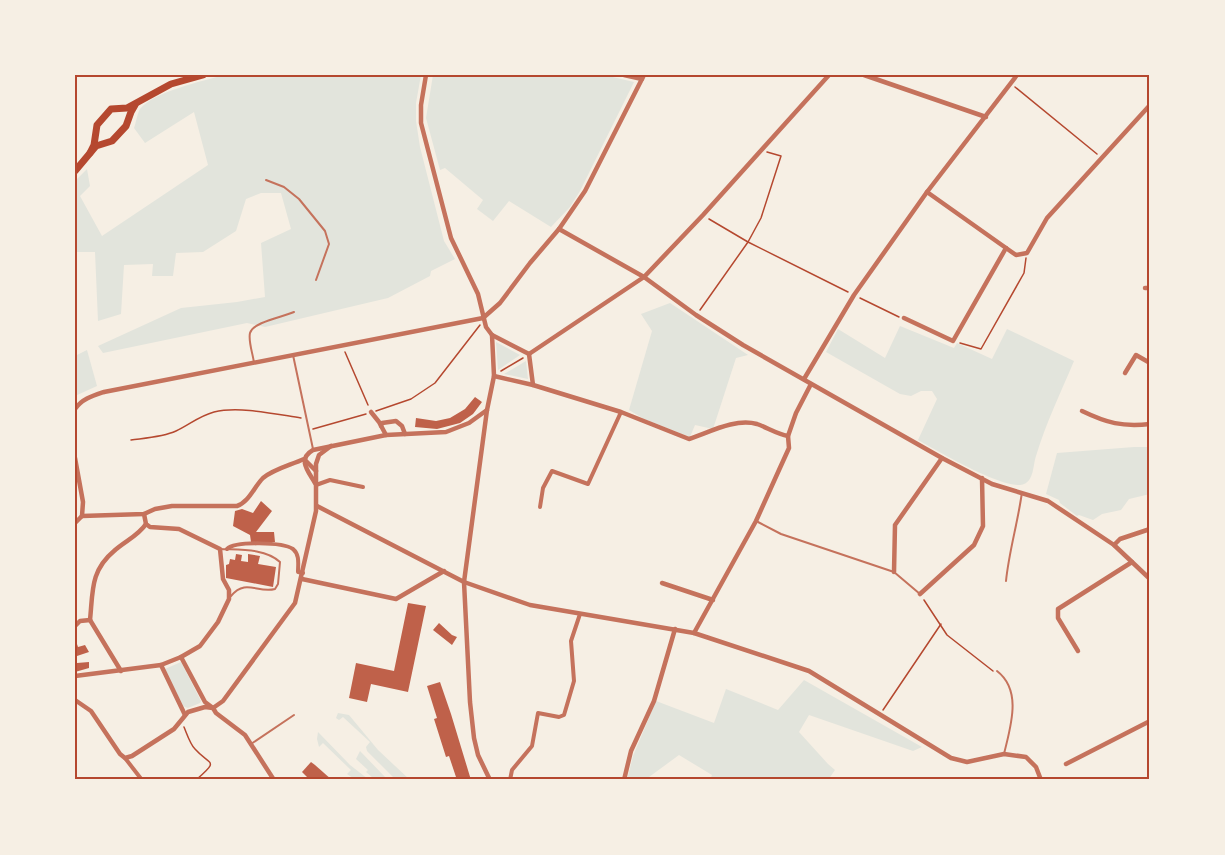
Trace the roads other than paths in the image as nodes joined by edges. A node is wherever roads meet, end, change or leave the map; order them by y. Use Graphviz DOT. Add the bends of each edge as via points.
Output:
graph roads {
  1 [pos="203,75"];
  2 [pos="426,75"];
  3 [pos="624,75"];
  4 [pos="830,75"];
  5 [pos="864,75"];
  6 [pos="1017,75"];
  7 [pos="643,77"];
  8 [pos="138,102"];
  9 [pos="1150,105"];
  10 [pos="121,108"];
  11 [pos="986,117"];
  12 [pos="128,122"];
  13 [pos="96,135"];
  14 [pos="105,143"];
  15 [pos="90,153"];
  16 [pos="75,171"];
  17 [pos="266,180"];
  18 [pos="927,192"];
  19 [pos="559,229"];
  20 [pos="1006,248"];
  21 [pos="644,277"];
  22 [pos="316,280"];
  23 [pos="294,312"];
  24 [pos="483,318"];
  25 [pos="904,318"];
  26 [pos="492,335"];
  27 [pos="529,354"];
  28 [pos="292,355"];
  29 [pos="254,363"];
  30 [pos="1150,363"];
  31 [pos="1125,373"];
  32 [pos="494,376"];
  33 [pos="804,379"];
  34 [pos="811,384"];
  35 [pos="533,385"];
  36 [pos="75,409"];
  37 [pos="487,410"];
  38 [pos="1082,411"];
  39 [pos="371,412"];
  40 [pos="621,412"];
  41 [pos="1150,424"];
  42 [pos="381,426"];
  43 [pos="405,434"];
  44 [pos="386,435"];
  45 [pos="788,435"];
  46 [pos="331,446"];
  47 [pos="314,450"];
  48 [pos="75,458"];
  49 [pos="942,458"];
  50 [pos="304,459"];
  51 [pos="316,471"];
  52 [pos="982,478"];
  53 [pos="316,485"];
  54 [pos="363,486"];
  55 [pos="1022,492"];
  56 [pos="317,506"];
  57 [pos="540,507"];
  58 [pos="144,514"];
  59 [pos="82,516"];
  60 [pos="756,521"];
  61 [pos="75,523"];
  62 [pos="146,524"];
  63 [pos="1150,529"];
  64 [pos="1114,545"];
  65 [pos="219,549"];
  66 [pos="227,549"];
  67 [pos="1132,562"];
  68 [pos="444,571"];
  69 [pos="894,572"];
  70 [pos="303,576"];
  71 [pos="1150,579"];
  72 [pos="1006,581"];
  73 [pos="464,582"];
  74 [pos="662,583"];
  75 [pos="920,594"];
  76 [pos="229,598"];
  77 [pos="713,600"];
  78 [pos="580,614"];
  79 [pos="90,620"];
  80 [pos="75,626"];
  81 [pos="675,629"];
  82 [pos="694,633"];
  83 [pos="1078,651"];
  84 [pos="181,657"];
  85 [pos="161,665"];
  86 [pos="121,670"];
  87 [pos="997,671"];
  88 [pos="75,676"];
  89 [pos="75,700"];
  90 [pos="213,708"];
  91 [pos="294,715"];
  92 [pos="183,718"];
  93 [pos="1150,721"];
  94 [pos="251,744"];
  95 [pos="1004,754"];
  96 [pos="125,758"];
  97 [pos="1066,764"];
  98 [pos="142,780"];
  99 [pos="274,780"];
  100 [pos="490,780"];
  101 [pos="510,780"];
  102 [pos="624,780"];
  103 [pos="1041,780"];
  1 -- 8 [label="main road" via="171,84"];
  2 -- 24 [label="street" via="420,114 424,135 451,238 478,294"];
  3 -- 7 [label="street"];
  4 -- 21 [label="street"];
  5 -- 11 [label="street"];
  6 -- 11 [label="street"];
  7 -- 19 [label="street" via="585,191"];
  8 -- 10 [label="main road"];
  8 -- 12 [label="main road"];
  9 -- 20 [label="street" via="1047,218 1027,253 1016,255"];
  10 -- 12 [label="main road" via="128,114"];
  10 -- 13 [label="main road" via="108,111 97,125"];
  11 -- 18 [label="street"];
  12 -- 14 [label="main road" via="114,140"];
  13 -- 14 [label="main road"];
  13 -- 15 [label="main road"];
  14 -- 15 [label="main road"];
  15 -- 16 [label="main road"];
  17 -- 22 [label="lane" via="299,198 325,231 328,244"];
  18 -- 20 [label="street"];
  18 -- 33 [label="street" via="854,295"];
  19 -- 21 [label="street"];
  19 -- 24 [label="street" via="496,308"];
  20 -- 25 [label="street" via="953,341"];
  21 -- 27 [label="street"];
  21 -- 33 [label="street" via="742,345"];
  23 -- 29 [label="lane" via="257,325 249,335"];
  24 -- 26 [label="street"];
  24 -- 28 [label="street"];
  26 -- 27 [label="street"];
  26 -- 32 [label="street"];
  27 -- 35 [label="street"];
  28 -- 29 [label="street"];
  28 -- 47 [label="lane"];
  29 -- 36 [label="street" via="104,392 91,396"];
  30 -- 31 [label="street" via="1136,355"];
  32 -- 35 [label="street"];
  32 -- 37 [label="street"];
  33 -- 34 [label="street"];
  34 -- 45 [label="street"];
  34 -- 49 [label="street"];
  35 -- 40 [label="street"];
  37 -- 43 [label="street" via="453,430"];
  37 -- 73 [label="street"];
  38 -- 41 [label="street" via="1115,424"];
  39 -- 42 [label="street"];
  40 -- 45 [label="street" via="689,439 740,422"];
  40 -- 57 [label="street" via="588,484 552,471 543,488"];
  42 -- 43 [label="street" via="396,421"];
  42 -- 44 [label="street"];
  43 -- 44 [label="street"];
  44 -- 46 [label="street"];
  45 -- 60 [label="street" via="789,448"];
  46 -- 47 [label="street"];
  46 -- 51 [label="street" via="319,455"];
  47 -- 50 [label="street"];
  48 -- 59 [label="street"];
  49 -- 52 [label="street"];
  49 -- 69 [label="street" via="895,525"];
  50 -- 51 [label="street"];
  50 -- 53 [label="street"];
  50 -- 58 [label="street" via="262,479 240,505 172,506"];
  51 -- 53 [label="street"];
  52 -- 55 [label="street"];
  52 -- 75 [label="street" via="983,526 974,545"];
  53 -- 54 [label="street" via="330,480"];
  53 -- 56 [label="street"];
  55 -- 64 [label="street" via="1048,501"];
  55 -- 72 [label="lane"];
  56 -- 68 [label="street"];
  56 -- 70 [label="street"];
  58 -- 59 [label="street"];
  58 -- 62 [label="street"];
  59 -- 61 [label="street"];
  60 -- 69 [label="lane" via="781,534"];
  60 -- 77 [label="street"];
  62 -- 65 [label="street" via="179,529"];
  62 -- 79 [label="street" via="113,551 95,575"];
  63 -- 64 [label="street" via="1120,539"];
  64 -- 67 [label="street"];
  65 -- 66 [label="lane"];
  65 -- 76 [label="street"];
  66 -- 70 [label="street" via="235,544 285,546 295,552 298,572"];
  66 -- 76 [label="lane" via="264,554 276,558 280,566 275,589 246,587"];
  67 -- 71 [label="street"];
  67 -- 83 [label="street" via="1058,609 1058,618"];
  68 -- 70 [label="street" via="396,599"];
  68 -- 73 [label="street"];
  69 -- 75 [label="lane"];
  70 -- 90 [label="street" via="295,603 223,701"];
  73 -- 78 [label="street" via="530,605"];
  73 -- 100 [label="street" via="474,738"];
  74 -- 77 [label="street"];
  76 -- 84 [label="street" via="206,639"];
  77 -- 82 [label="street"];
  78 -- 81 [label="street"];
  78 -- 101 [label="street" via="571,641 574,681 564,715 538,713 532,746 512,770"];
  79 -- 80 [label="street"];
  79 -- 86 [label="street"];
  81 -- 82 [label="street"];
  81 -- 102 [label="street" via="654,701 631,751"];
  82 -- 95 [label="street" via="808,671 961,762"];
  84 -- 85 [label="street"];
  84 -- 90 [label="street" via="205,702"];
  85 -- 86 [label="street"];
  85 -- 92 [label="street"];
  86 -- 88 [label="street"];
  87 -- 95 [label="lane" via="1007,682 1014,715"];
  89 -- 96 [label="street" via="91,711"];
  90 -- 92 [label="street" via="201,708"];
  90 -- 94 [label="street"];
  91 -- 94 [label="lane"];
  92 -- 96 [label="street" via="174,729"];
  93 -- 97 [label="street"];
  94 -- 99 [label="street"];
  95 -- 103 [label="street" via="1026,757 1036,766"];
  96 -- 98 [label="street"];
}
